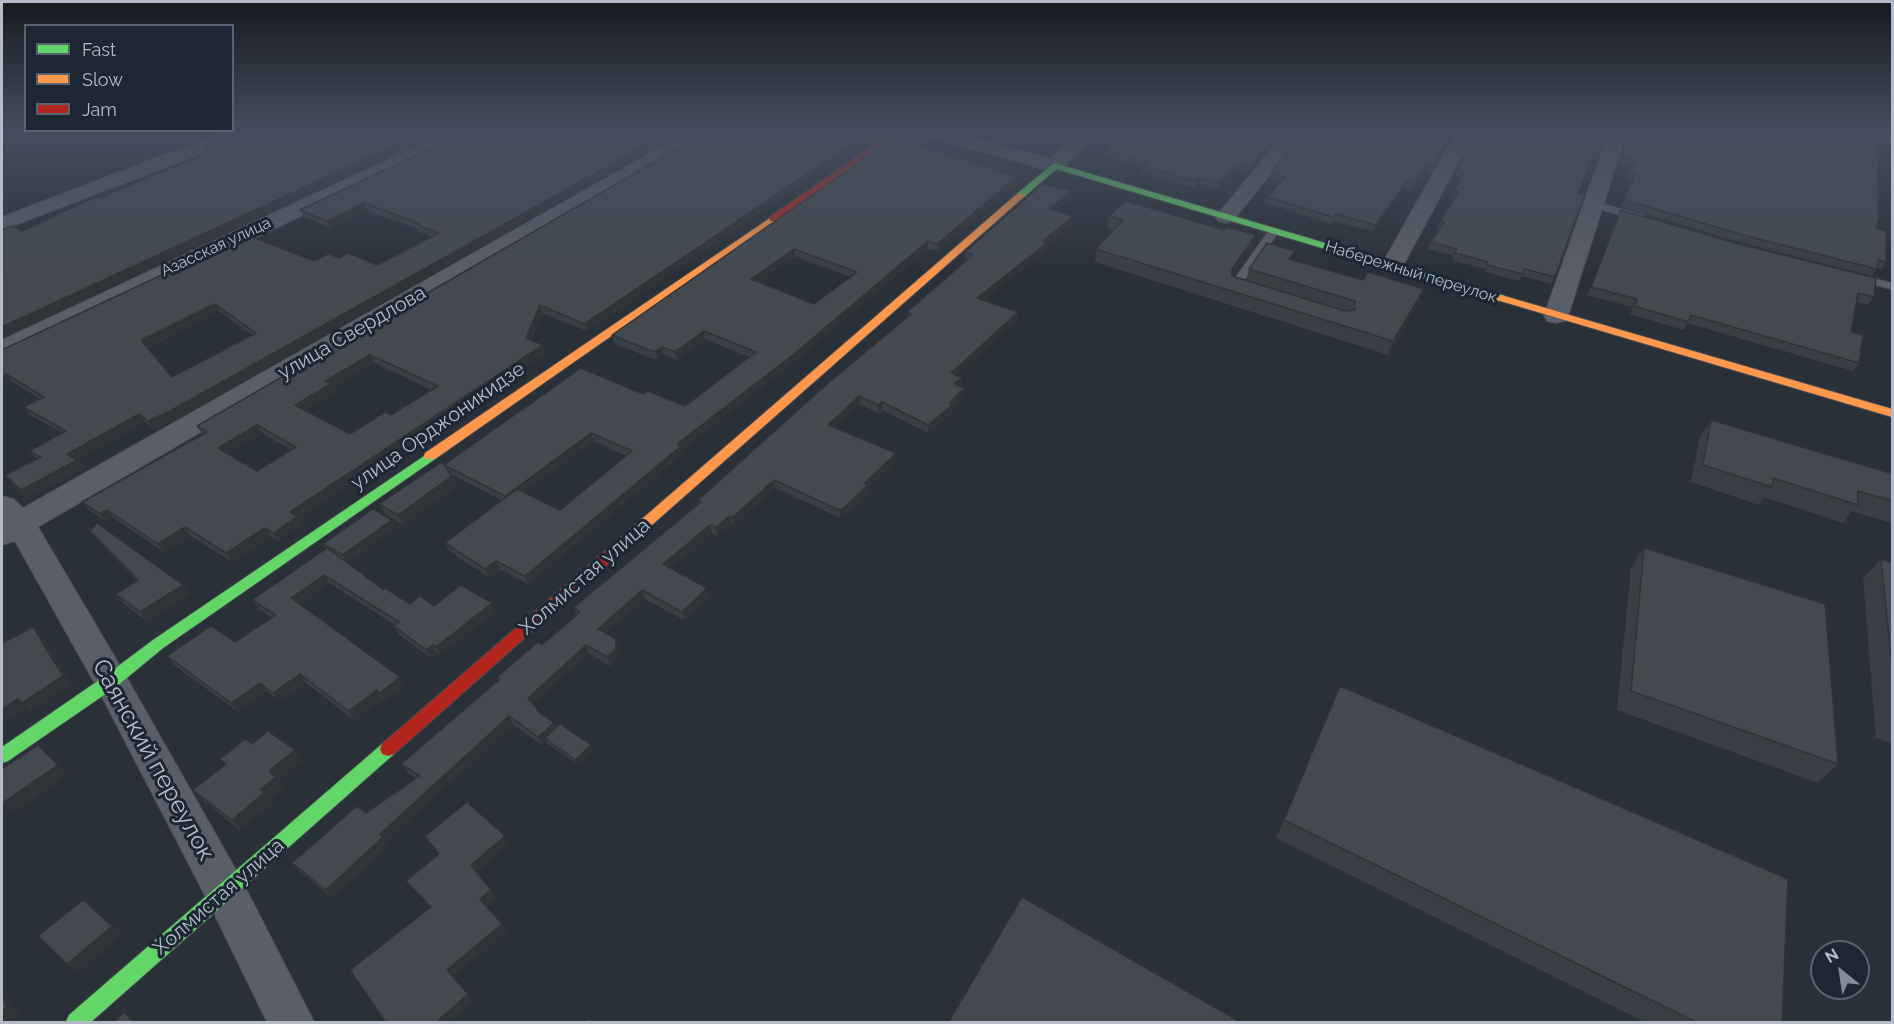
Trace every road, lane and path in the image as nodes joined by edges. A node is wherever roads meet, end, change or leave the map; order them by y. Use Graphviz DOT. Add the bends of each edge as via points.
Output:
graph roads {
  1 [pos="119,179"];
  2 [pos="363,179"];
  3 [pos="618,179"];
  4 [pos="831,179"];
  5 [pos="1039,179"];
  6 [pos="1097,179"];
  7 [pos="1257,179"];
  8 [pos="1440,179"];
  9 [pos="1601,179"];
  10 [pos="1592,204"];
  11 [pos="1226,217"];
  12 [pos="1646,219"];
  13 [pos="2,224"];
  14 [pos="1274,231"];
  15 [pos="1392,266"];
  16 [pos="1847,275"];
  17 [pos="1893,286"];
  18 [pos="1257,293"];
  19 [pos="1556,316"];
  20 [pos="2,349"];
  21 [pos="1893,413"];
  22 [pos="8,521"];
  23 [pos="111,681"];
  24 [pos="2,756"];
  25 [pos="225,891"];
  26 [pos="76,1023"];
  27 [pos="291,1023"];
  1 -- 13 [label="street"];
  2 -- 20 [label="street, Азасская улица"];
  3 -- 22 [label="street, улица Свердлова"];
  4 -- 23 [label="street, улица Орджоникидзе" via="158,644"];
  5 -- 25 [label="street, Холмистая улица"];
  6 -- 11 [label="street, Набережный переулок"];
  7 -- 11 [label="street"];
  8 -- 15 [label="street"];
  9 -- 10 [label="street"];
  10 -- 12 [label="lane"];
  10 -- 19 [label="street"];
  11 -- 14 [label="street, Набережный переулок"];
  14 -- 15 [label="street, Набережный переулок"];
  14 -- 18 [label="lane" via="1235,286"];
  15 -- 19 [label="street, Набережный переулок"];
  16 -- 17 [label="lane"];
  19 -- 21 [label="street, Набережный переулок"];
  22 -- 23 [label="street, Саянский переулок"];
  23 -- 24 [label="street, улица Орджоникидзе"];
  23 -- 25 [label="street, Саянский переулок"];
  25 -- 26 [label="street, Холмистая улица"];
  25 -- 27 [label="street, Саянский переулок"];
}
